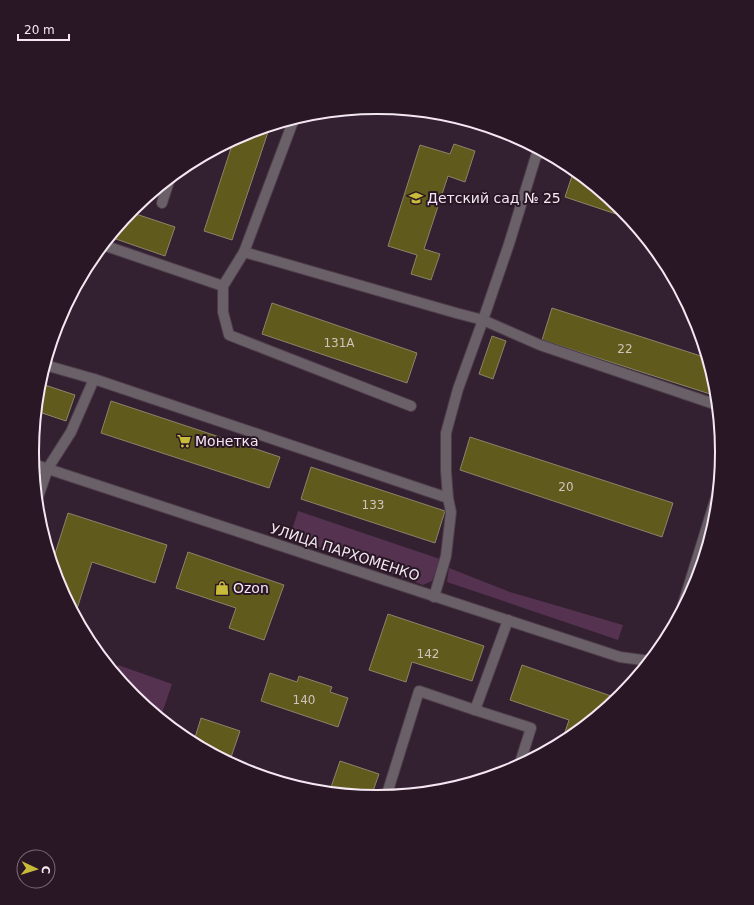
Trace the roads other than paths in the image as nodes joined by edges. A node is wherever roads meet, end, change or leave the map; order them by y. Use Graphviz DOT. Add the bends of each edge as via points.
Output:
graph roads {
  1 [pos="292,126"];
  2 [pos="537,155"];
  3 [pos="167,187"];
  4 [pos="162,203"];
  5 [pos="109,247"];
  6 [pos="244,252"];
  7 [pos="223,286"];
  8 [pos="483,320"];
  9 [pos="51,366"];
  10 [pos="94,379"];
  11 [pos="711,403"];
  12 [pos="411,406"];
  13 [pos="40,466"];
  14 [pos="48,468"];
  15 [pos="41,488"];
  16 [pos="448,498"];
  17 [pos="704,536"];
  18 [pos="694,570"];
  19 [pos="434,597"];
  20 [pos="508,620"];
  21 [pos="643,660"];
  22 [pos="476,710"];
  23 [pos="522,758"];
  24 [pos="388,790"];
  1 -- 6 [label="street"];
  2 -- 8 [label="street"];
  3 -- 4 [label="street"];
  5 -- 7 [label="street"];
  6 -- 7 [label="street"];
  6 -- 8 [label="street"];
  7 -- 12 [label="street" via="223,312 229,335"];
  8 -- 11 [label="street" via="540,345"];
  8 -- 16 [label="street" via="458,389 446,433"];
  9 -- 10 [label="street"];
  10 -- 14 [label="street" via="71,432"];
  10 -- 16 [label="street"];
  13 -- 14 [label="street, УЛИЦА ПАРХОМЕНКО"];
  14 -- 15 [label="street"];
  14 -- 19 [label="street, УЛИЦА ПАРХОМЕНКО"];
  16 -- 19 [label="street" via="451,512 446,556"];
  17 -- 18 [label="street"];
  19 -- 20 [label="street, УЛИЦА ПАРХОМЕНКО"];
  20 -- 21 [label="street, УЛИЦА ПАРХОМЕНКО" via="620,656"];
  20 -- 22 [label="street"];
  22 -- 23 [label="street" via="532,728"];
  22 -- 24 [label="street" via="419,691"];
}
